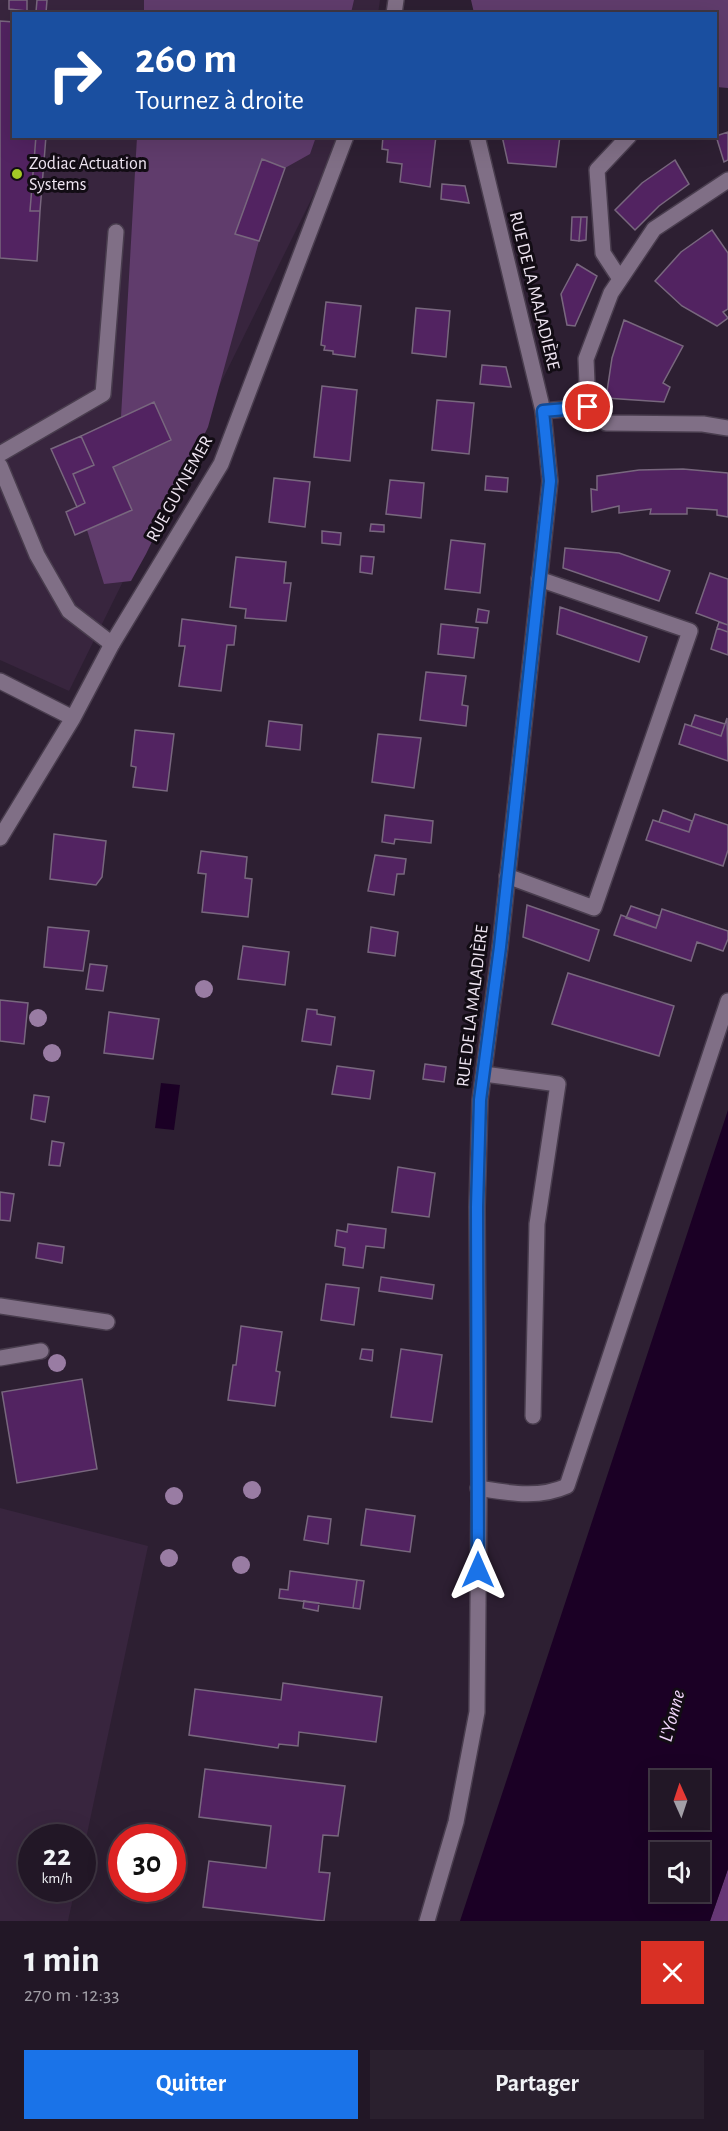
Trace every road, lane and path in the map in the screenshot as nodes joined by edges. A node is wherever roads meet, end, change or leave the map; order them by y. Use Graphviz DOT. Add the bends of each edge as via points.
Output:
graph roads {
  1 [pos="345,138"];
  2 [pos="477,138"];
  3 [pos="627,138"];
  4 [pos="728,180"];
  5 [pos="116,231"];
  6 [pos="620,279"];
  7 [pos="588,407"];
  8 [pos="543,411"];
  9 [pos="728,428"];
  10 [pos="0,454"];
  11 [pos="0,466"];
  12 [pos="539,579"];
  13 [pos="112,644"];
  14 [pos="0,681"];
  15 [pos="73,718"];
  16 [pos="0,838"];
  17 [pos="507,876"];
  18 [pos="728,1001"];
  19 [pos="484,1074"];
  20 [pos="0,1306"];
  21 [pos="107,1322"];
  22 [pos="41,1351"];
  23 [pos="0,1358"];
  24 [pos="533,1416"];
  25 [pos="478,1488"];
  26 [pos="427,1921"];
  1 -- 13 [label="street, RUE GUYNEMER" via="220,464"];
  2 -- 8 [label="street, RUE DE LA MALADIÈRE"];
  3 -- 6 [label="street" via="597,170 603,253"];
  4 -- 6 [label="street" via="654,229"];
  5 -- 10 [label="street" via="103,394"];
  6 -- 7 [label="street" via="611,292 586,359"];
  7 -- 8 [label="street"];
  7 -- 9 [label="street" via="606,423"];
  8 -- 12 [label="street, RUE DE LA MALADIÈRE" via="550,481"];
  11 -- 13 [label="street" via="37,555 69,611"];
  12 -- 17 [label="street, RUE DE LA MALADIÈRE"];
  12 -- 17 [label="street" via="690,631 594,908"];
  13 -- 15 [label="street, RUE GUYNEMER"];
  14 -- 15 [label="street"];
  15 -- 16 [label="street, RUE GUYNEMER"];
  17 -- 19 [label="street, RUE DE LA MALADIÈRE"];
  18 -- 25 [label="street" via="567,1486 526,1495"];
  19 -- 24 [label="street" via="558,1084 537,1224"];
  19 -- 25 [label="street, RUE DE LA MALADIÈRE" via="477,1207"];
  20 -- 21 [label="street"];
  22 -- 23 [label="street"];
  25 -- 26 [label="street, RUE DE LA MALADIÈRE" via="477,1712 456,1822"];
}
